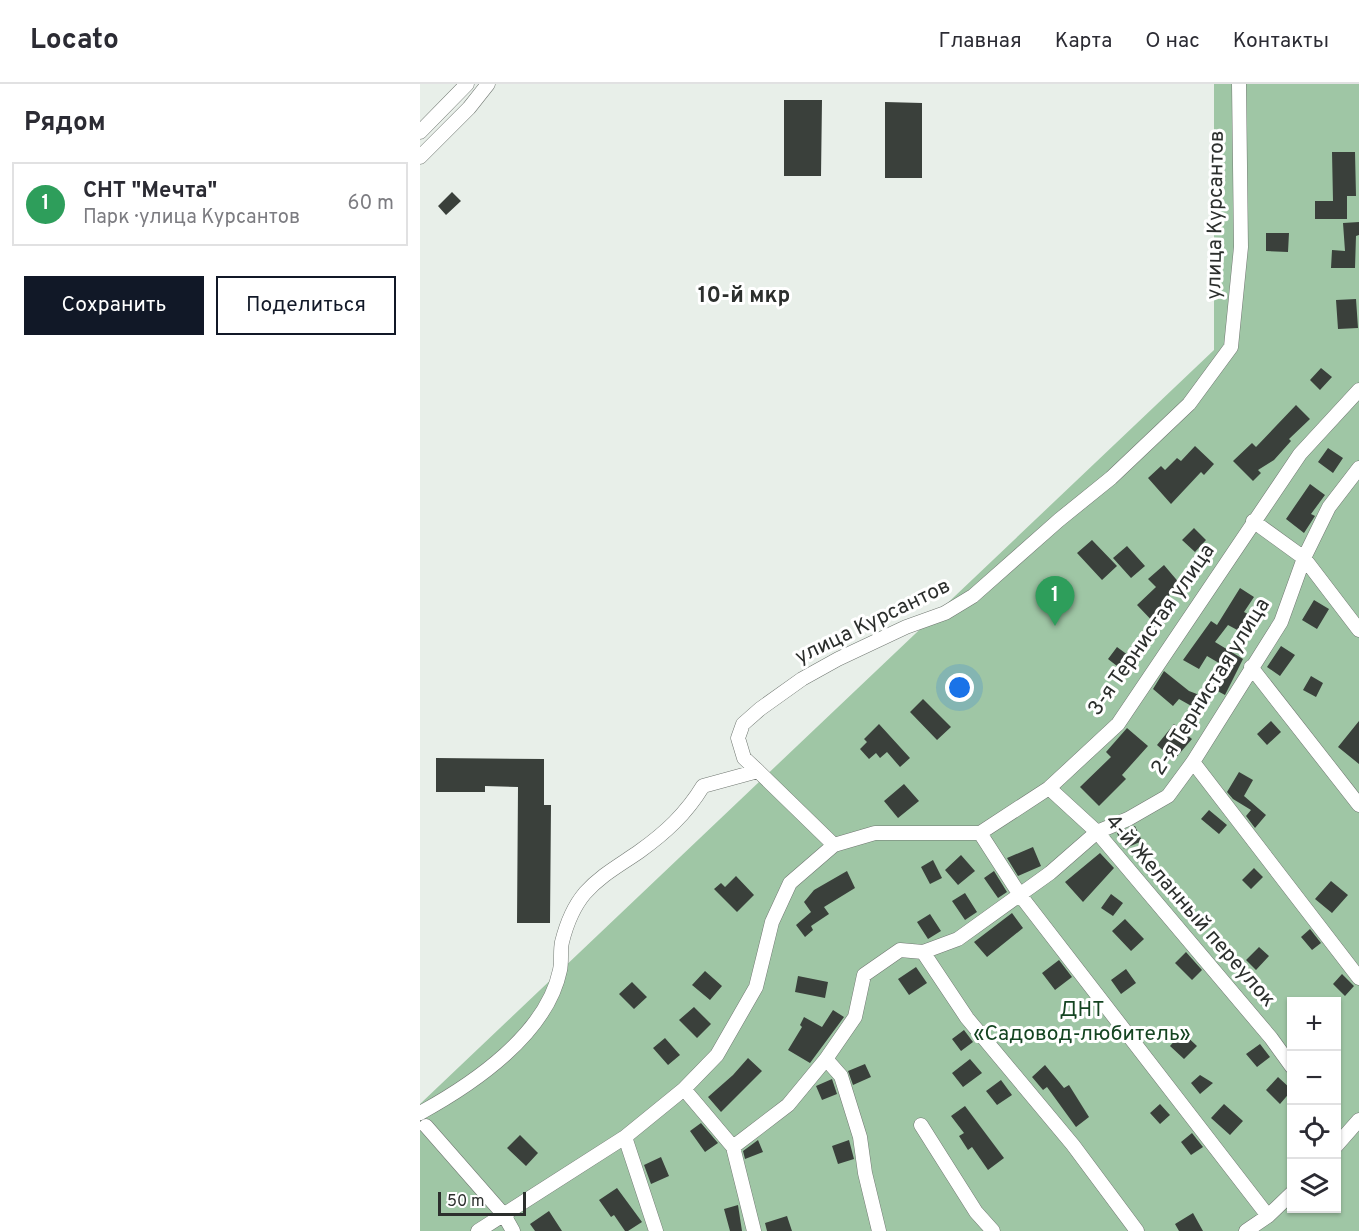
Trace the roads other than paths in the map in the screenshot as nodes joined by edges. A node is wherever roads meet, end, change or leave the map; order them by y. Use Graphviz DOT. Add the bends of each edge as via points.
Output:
graph roads {
  1 [pos="467,84"];
  2 [pos="488,84"];
  3 [pos="1239,84"];
  4 [pos="420,132"];
  5 [pos="420,157"];
  6 [pos="1359,390"];
  7 [pos="1359,468"];
  8 [pos="1253,520"];
  9 [pos="1304,558"];
  10 [pos="1359,630"];
  11 [pos="1251,667"];
  12 [pos="1194,762"];
  13 [pos="758,771"];
  14 [pos="1049,788"];
  15 [pos="1359,805"];
  16 [pos="1097,832"];
  17 [pos="980,833"];
  18 [pos="834,845"];
  19 [pos="1020,895"];
  20 [pos="924,952"];
  21 [pos="1359,978"];
  22 [pos="826,1059"];
  23 [pos="1287,1060"];
  24 [pos="684,1089"];
  25 [pos="423,1119"];
  26 [pos="1359,1120"];
  27 [pos="921,1125"];
  28 [pos="625,1137"];
  29 [pos="1341,1141"];
  30 [pos="733,1147"];
  31 [pos="1287,1198"];
  32 [pos="504,1215"];
  33 [pos="1268,1216"];
  34 [pos="478,1231"];
  35 [pos="513,1231"];
  36 [pos="656,1231"];
  37 [pos="754,1231"];
  38 [pos="879,1231"];
  39 [pos="993,1231"];
  40 [pos="1137,1231"];
  41 [pos="1246,1231"];
  1 -- 4 [label="street"];
  2 -- 5 [label="street"];
  3 -- 13 [label="street, улица Курсантов" via="1241,247 1231,347 1189,404 1111,478 973,596 945,613 906,627 802,679 743,724 738,738 744,758"];
  6 -- 8 [label="street, 3-я Тернистая улица" via="1300,454"];
  7 -- 9 [label="street, 2-я Тернистая улица" via="1329,507"];
  8 -- 9 [label="street"];
  8 -- 14 [label="street, 3-я Тернистая улица" via="1118,724"];
  9 -- 10 [label="street"];
  9 -- 11 [label="street, 2-я Тернистая улица" via="1281,622"];
  11 -- 12 [label="street, 2-я Тернистая улица"];
  11 -- 15 [label="street"];
  12 -- 16 [label="street, 2-я Тернистая улица" via="1168,796"];
  12 -- 21 [label="street"];
  13 -- 18 [label="street, улица Курсантов"];
  13 -- 25 [label="street" via="703,786 672,826 606,873 584,894 570,917 562,943 560,970 548,1003 510,1051"];
  14 -- 16 [label="street, 4-й Желанный переулок"];
  14 -- 17 [label="street, 3-я Тернистая улица"];
  16 -- 19 [label="street, 2-я Тернистая улица"];
  16 -- 23 [label="street, 4-й Желанный переулок"];
  17 -- 18 [label="street" via="875,833"];
  17 -- 19 [label="street"];
  18 -- 24 [label="street" via="790,883 772,922 756,987 717,1055"];
  19 -- 20 [label="street, 2-я Тернистая улица" via="958,939"];
  19 -- 33 [label="street"];
  20 -- 22 [label="street, 2-я Тернистая улица" via="900,950 864,975 855,1017"];
  20 -- 40 [label="street" via="967,1018 1073,1145"];
  22 -- 30 [label="street, 2-я Тернистая улица" via="788,1106"];
  22 -- 38 [label="street" via="841,1076 860,1137 864,1173"];
  24 -- 28 [label="street"];
  24 -- 30 [label="street"];
  25 -- 32 [label="street"];
  26 -- 29 [label="street"];
  27 -- 39 [label="street" via="976,1212"];
  28 -- 32 [label="street"];
  28 -- 36 [label="street"];
  30 -- 37 [label="street"];
  31 -- 33 [label="street"];
  32 -- 34 [label="street"];
  32 -- 35 [label="street"];
  33 -- 41 [label="street"];
}
